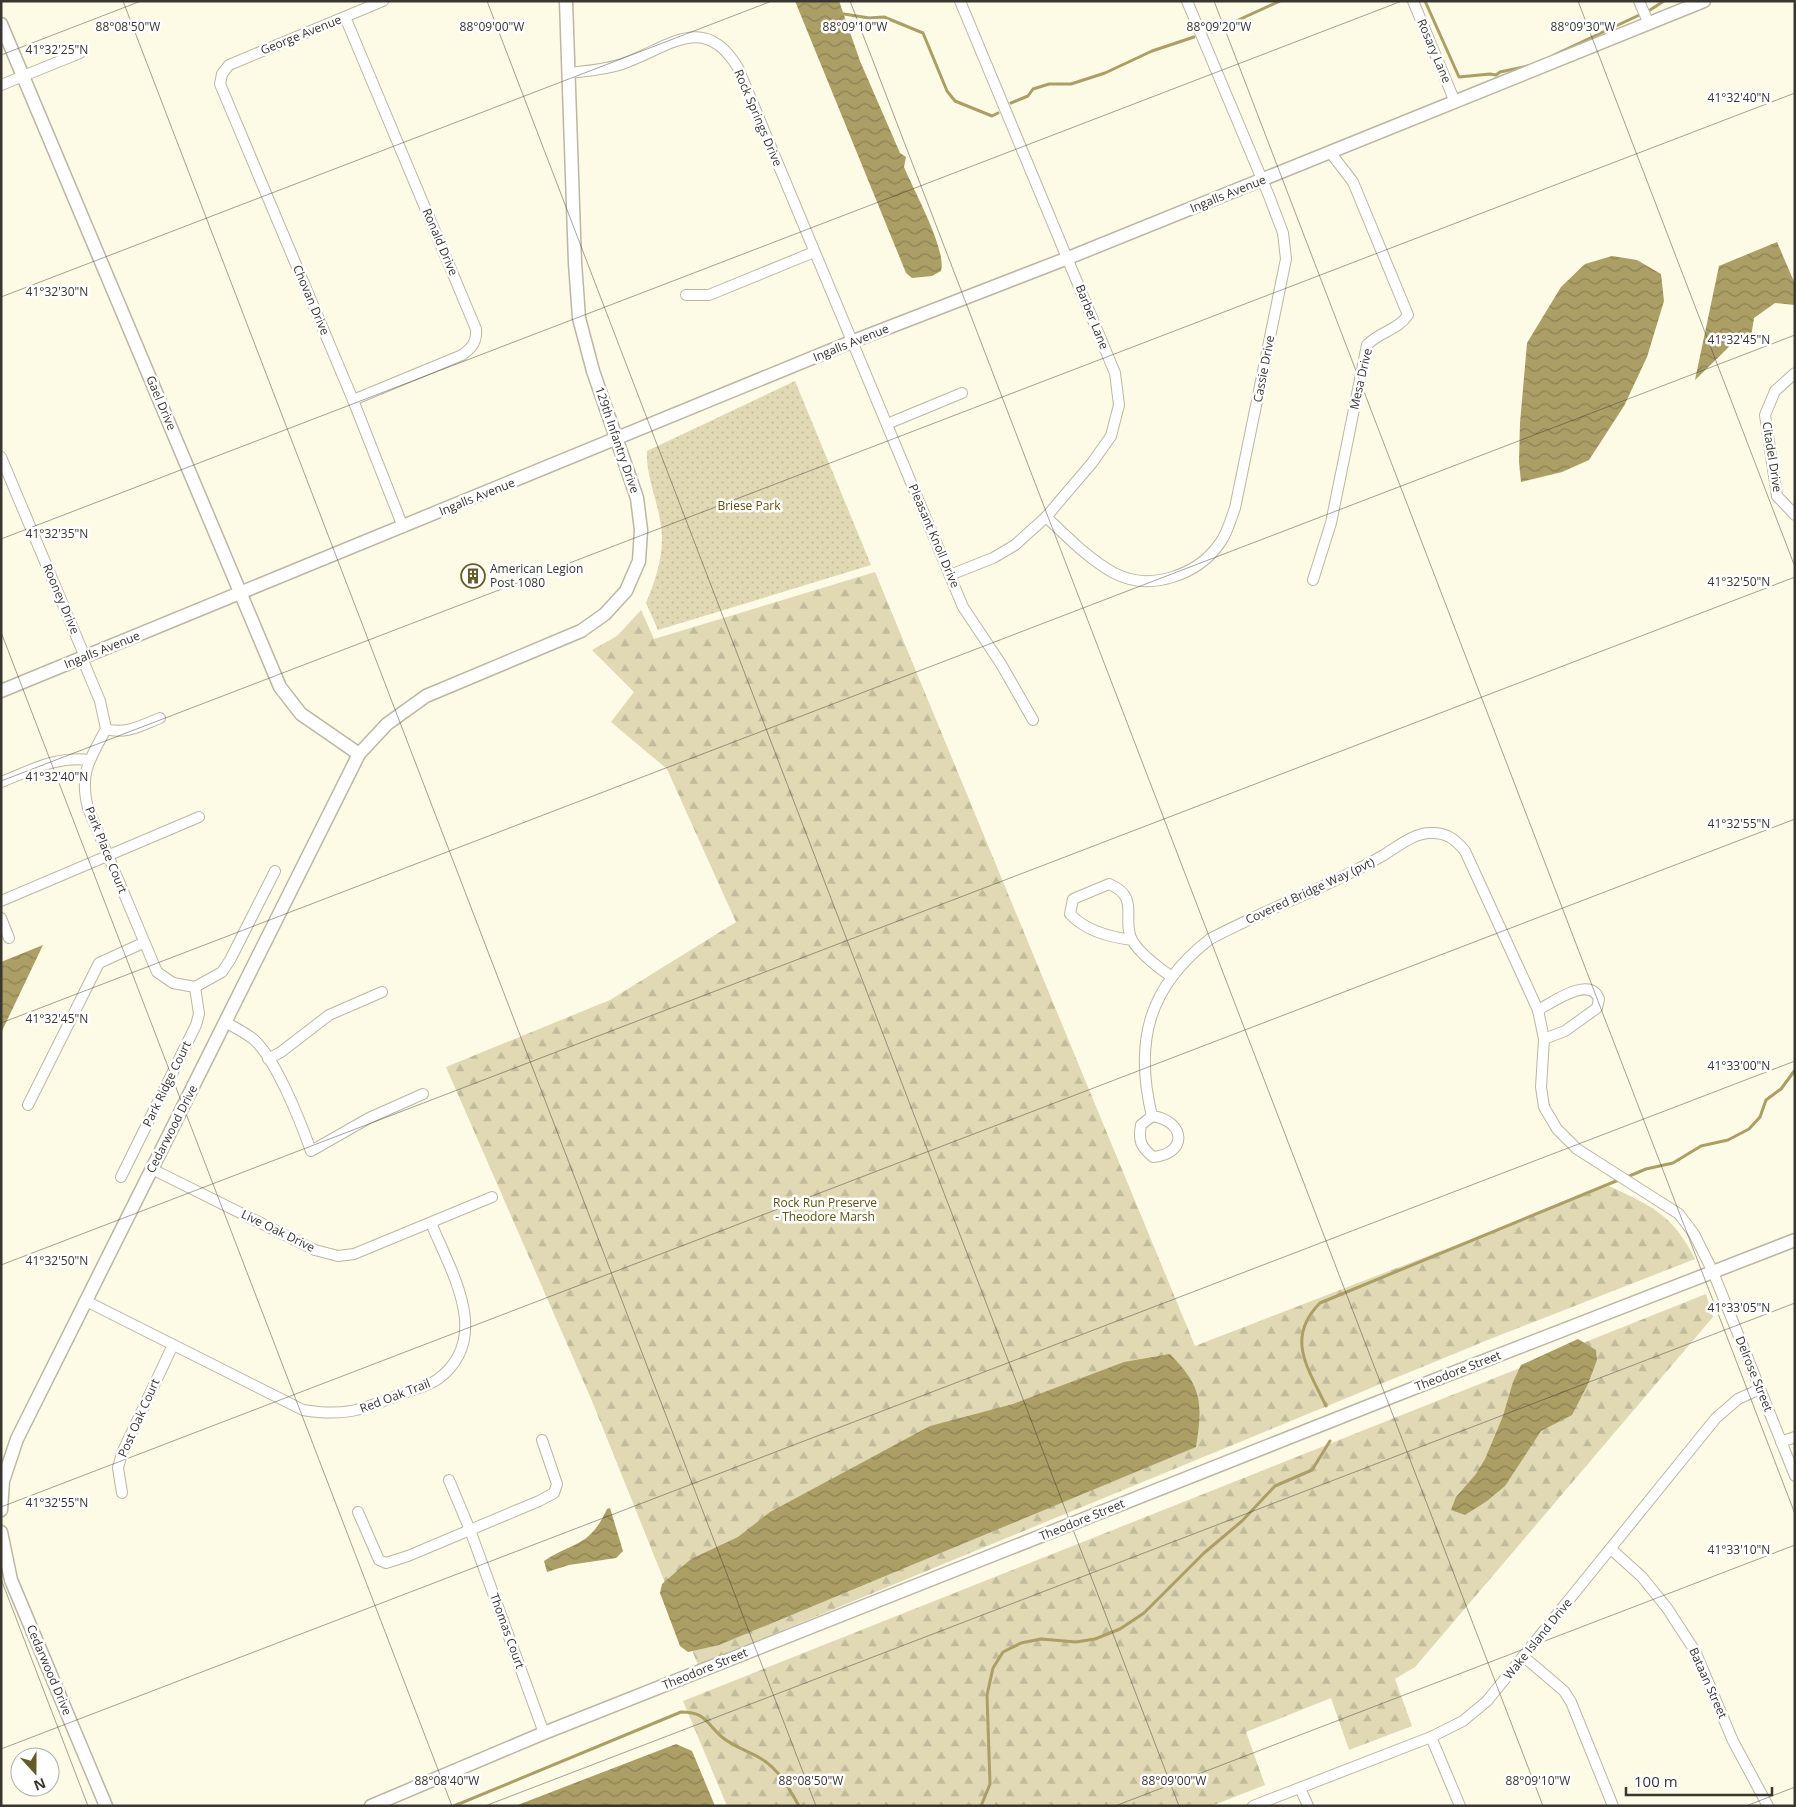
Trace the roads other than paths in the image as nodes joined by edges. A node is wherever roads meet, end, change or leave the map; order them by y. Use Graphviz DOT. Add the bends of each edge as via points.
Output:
graph roads {
  1 [pos="383,1"];
  2 [pos="566,1"];
  3 [pos="960,1"];
  4 [pos="1188,1"];
  5 [pos="1413,1"];
  6 [pos="1639,1"];
  7 [pos="1704,1"];
  8 [pos="345,17"];
  9 [pos="1,24"];
  10 [pos="1649,24"];
  11 [pos="80,53"];
  12 [pos="569,73"];
  13 [pos="222,74"];
  14 [pos="23,76"];
  15 [pos="1,85"];
  16 [pos="1455,102"];
  17 [pos="1330,152"];
  18 [pos="1262,180"];
  19 [pos="814,252"];
  20 [pos="1068,258"];
  21 [pos="686,295"];
  22 [pos="851,342"];
  23 [pos="1795,373"];
  24 [pos="962,393"];
  25 [pos="353,400"];
  26 [pos="887,424"];
  27 [pos="618,438"];
  28 [pos="1,457"];
  29 [pos="1795,515"];
  30 [pos="1046,517"];
  31 [pos="403,527"];
  32 [pos="950,575"];
  33 [pos="1313,580"];
  34 [pos="241,593"];
  35 [pos="84,658"];
  36 [pos="1,691"];
  37 [pos="160,718"];
  38 [pos="1033,720"];
  39 [pos="106,729"];
  40 [pos="359,754"];
  41 [pos="89,760"];
  42 [pos="1,782"];
  43 [pos="199,817"];
  44 [pos="108,856"];
  45 [pos="275,871"];
  46 [pos="1,901"];
  47 [pos="1,918"];
  48 [pos="9,938"];
  49 [pos="1132,940"];
  50 [pos="143,943"];
  51 [pos="1172,977"];
  52 [pos="196,987"];
  53 [pos="382,992"];
  54 [pos="1538,1010"];
  55 [pos="225,1022"];
  56 [pos="1544,1039"];
  57 [pos="268,1060"];
  58 [pos="423,1094"];
  59 [pos="28,1105"];
  60 [pos="1152,1116"];
  61 [pos="152,1169"];
  62 [pos="121,1178"];
  63 [pos="492,1198"];
  64 [pos="431,1223"];
  65 [pos="1795,1240"];
  66 [pos="1713,1272"];
  67 [pos="86,1301"];
  68 [pos="173,1345"];
  69 [pos="1760,1389"];
  70 [pos="1795,1437"];
  71 [pos="542,1440"];
  72 [pos="1781,1442"];
  73 [pos="1795,1476"];
  74 [pos="449,1480"];
  75 [pos="122,1493"];
  76 [pos="1,1510"];
  77 [pos="358,1512"];
  78 [pos="470,1530"];
  79 [pos="1,1532"];
  80 [pos="1611,1549"];
  81 [pos="1524,1658"];
  82 [pos="544,1733"];
  83 [pos="1431,1737"];
  84 [pos="1300,1788"];
  85 [pos="106,1806"];
  86 [pos="371,1806"];
  87 [pos="1253,1806"];
  88 [pos="1308,1806"];
  89 [pos="1460,1806"];
  90 [pos="1613,1806"];
  91 [pos="1768,1806"];
  1 -- 8 [label="street, George Avenue"];
  2 -- 12 [label="street, 129th Infantry Drive"];
  3 -- 20 [label="street, Barber Lane"];
  4 -- 18 [label="street, Cassie Drive"];
  5 -- 16 [label="street, Rosary Lane"];
  6 -- 10 [label="street"];
  7 -- 10 [label="street, Ingalls Avenue"];
  8 -- 13 [label="street, George Avenue" via="229,65"];
  8 -- 25 [label="street, Ronald Drive" via="477,336 471,349 462,355"];
  9 -- 14 [label="street, Gael Drive"];
  10 -- 16 [label="street, Ingalls Avenue"];
  11 -- 14 [label="street"];
  12 -- 19 [label="street, Rock Springs Drive" via="622,64 692,37 718,44 728,52 738,68"];
  12 -- 27 [label="street, 129th Infantry Drive" via="579,318 593,371"];
  13 -- 25 [label="street, Chovan Drive" via="220,84"];
  14 -- 15 [label="street"];
  14 -- 34 [label="street, Gael Drive"];
  16 -- 17 [label="street, Ingalls Avenue"];
  17 -- 18 [label="street, Ingalls Avenue"];
  17 -- 33 [label="street, Mesa Drive" via="1357,190 1408,315 1403,323 1374,337 1368,346 1331,523"];
  18 -- 20 [label="street, Ingalls Avenue"];
  18 -- 30 [label="street, Cassie Drive" via="1283,232 1286,259 1236,508 1221,543 1199,566 1177,576 1158,580 1137,579 1116,574 1095,561"];
  19 -- 21 [label="street" via="709,295"];
  19 -- 22 [label="street, Rock Springs Drive"];
  20 -- 22 [label="street, Ingalls Avenue"];
  20 -- 30 [label="street, Barber Lane" via="1115,373 1120,405 1111,436"];
  22 -- 26 [label="street, Pleasant Knoll Drive"];
  22 -- 27 [label="street, Ingalls Avenue"];
  23 -- 29 [label="street, Citadel Drive" via="1775,391 1765,415 1777,496"];
  24 -- 26 [label="street"];
  25 -- 31 [label="street, Chovan Drive"];
  26 -- 32 [label="street, Pleasant Knoll Drive"];
  27 -- 31 [label="street, Ingalls Avenue"];
  27 -- 40 [label="street, 129th Infantry Drive" via="637,498 641,530 639,561 626,591 606,614 581,630 426,696 387,724"];
  28 -- 35 [label="street, Rooney Drive"];
  30 -- 32 [label="street, Barber Lane" via="1015,545 993,558"];
  31 -- 34 [label="street, Ingalls Avenue"];
  32 -- 38 [label="street, Pleasant Knoll Drive" via="963,607"];
  34 -- 35 [label="street, Ingalls Avenue"];
  34 -- 40 [label="street, Gael Drive" via="280,687 301,714"];
  35 -- 36 [label="street, Ingalls Avenue"];
  35 -- 39 [label="street" via="100,701"];
  37 -- 39 [label="street" via="128,731"];
  39 -- 41 [label="street, Park Place Court"];
  40 -- 55 [label="street, Cedarwood Drive"];
  41 -- 42 [label="street" via="70,758 55,761"];
  41 -- 44 [label="street, Park Place Court" via="84,790"];
  43 -- 44 [label="street"];
  44 -- 46 [label="street"];
  44 -- 50 [label="street, Park Place Court"];
  45 -- 52 [label="street" via="222,972"];
  47 -- 48 [label="street"];
  49 -- 49 [label="street" via="1126,896 1121,889 1109,884 1073,900 1070,914 1078,922 1109,937"];
  49 -- 51 [label="street" via="1156,966"];
  50 -- 52 [label="street, Park Place Court" via="157,972 173,983"];
  50 -- 59 [label="street" via="99,963"];
  51 -- 54 [label="street, Covered Bridge Way (pvt)" via="1190,954 1210,939 1356,872 1416,836 1429,832 1445,834 1456,840 1465,851"];
  51 -- 60 [label="street, Covered Bridge Way (pvt)" via="1155,1004 1146,1033 1144,1066"];
  52 -- 62 [label="street, Park Ridge Court" via="196,1025"];
  53 -- 57 [label="street" via="328,1015"];
  54 -- 56 [label="street, Covered Bridge Way (pvt)"];
  54 -- 56 [label="street" via="1581,988 1592,990 1599,999 1597,1008 1565,1031"];
  55 -- 57 [label="street" via="252,1038"];
  55 -- 61 [label="street, Cedarwood Drive"];
  56 -- 66 [label="street, Covered Bridge Way (pvt)" via="1541,1087 1544,1107 1557,1129 1577,1149 1679,1214 1694,1234"];
  57 -- 58 [label="street" via="297,1112 311,1151 368,1118"];
  60 -- 60 [label="street" via="1141,1125 1142,1148 1153,1157 1167,1156 1177,1146 1179,1133 1165,1118"];
  61 -- 64 [label="street, Live Oak Drive" via="315,1250 338,1256 354,1254"];
  61 -- 67 [label="street, Cedarwood Drive"];
  63 -- 64 [label="street, Live Oak Drive"];
  64 -- 68 [label="street, Red Oak Trail" via="464,1305 466,1323 458,1357 436,1380 361,1410 324,1413 303,1410"];
  65 -- 66 [label="street, Theodore Street"];
  66 -- 69 [label="street, Delrose Street"];
  66 -- 82 [label="street, Theodore Street"];
  67 -- 68 [label="street, Red Oak Trail"];
  67 -- 76 [label="street, Cedarwood Drive" via="16,1440 3,1482"];
  68 -- 75 [label="street, Post Oak Court" via="122,1453 118,1468"];
  69 -- 72 [label="street, Delrose Street"];
  69 -- 80 [label="street, Wake Island Drive" via="1738,1399 1716,1418"];
  70 -- 72 [label="street"];
  71 -- 78 [label="street" via="557,1484 554,1493"];
  72 -- 73 [label="street, Delrose Street"];
  74 -- 78 [label="street, Thomas Court"];
  77 -- 78 [label="street" via="378,1560 386,1563"];
  78 -- 82 [label="street, Thomas Court"];
  79 -- 85 [label="street, Cedarwood Drive" via="11,1580"];
  80 -- 81 [label="street, Wake Island Drive"];
  80 -- 91 [label="street, Bataan Street" via="1667,1608 1695,1651 1733,1741"];
  81 -- 83 [label="street, Wake Island Drive" via="1476,1712"];
  81 -- 90 [label="street" via="1564,1691 1571,1702"];
  82 -- 86 [label="street, Theodore Street"];
  83 -- 84 [label="street, Wake Island Drive"];
  83 -- 89 [label="street"];
  84 -- 87 [label="street, Wake Island Drive"];
  84 -- 88 [label="street"];
}
